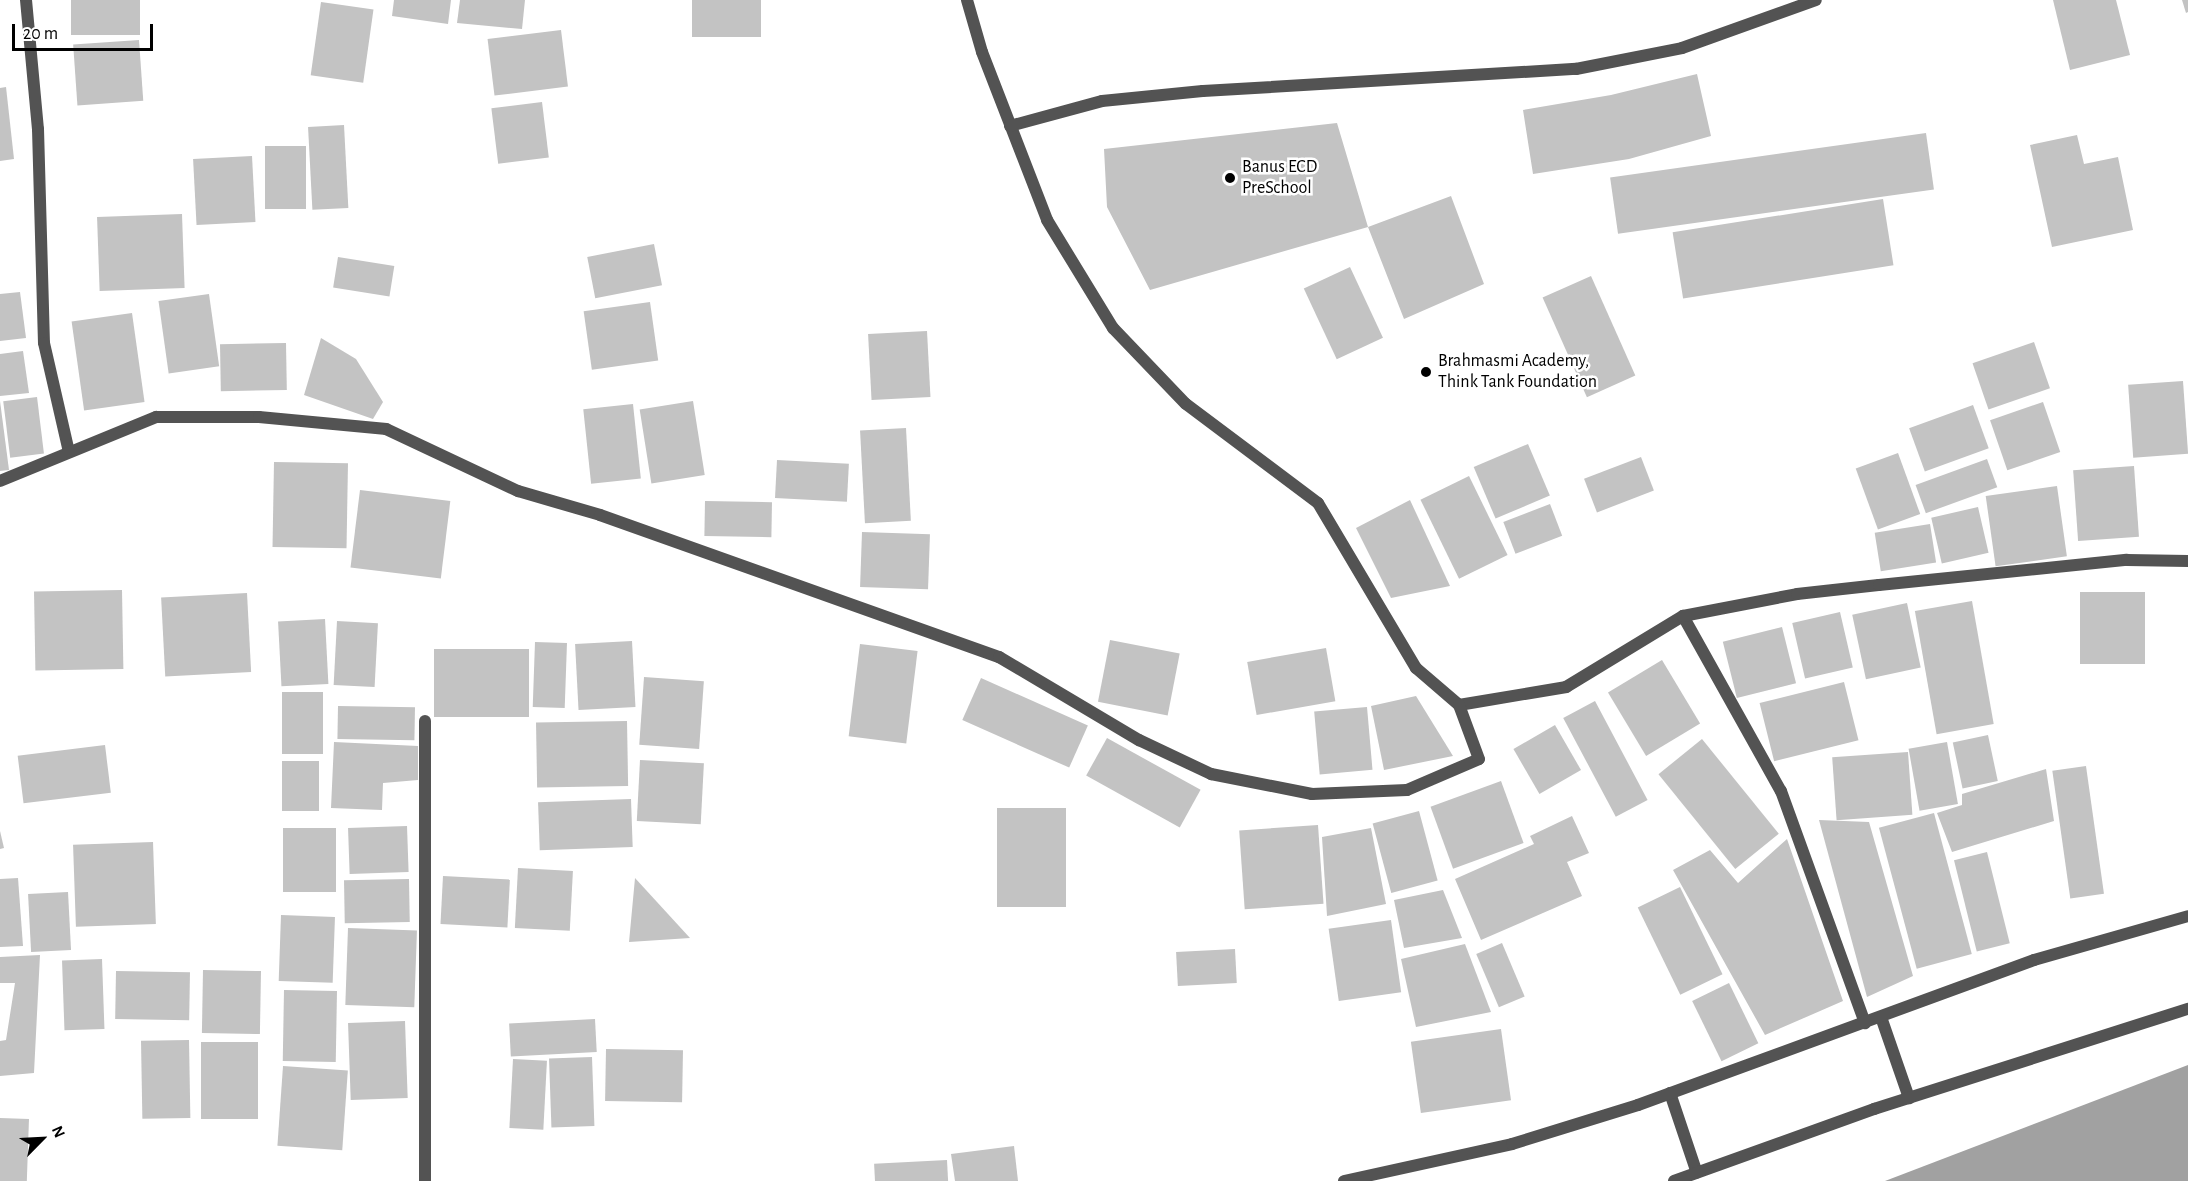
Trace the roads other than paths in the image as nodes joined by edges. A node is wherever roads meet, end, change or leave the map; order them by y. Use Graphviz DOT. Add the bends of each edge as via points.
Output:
graph roads {
  1 [pos="26,0"];
  2 [pos="967,0"];
  3 [pos="1816,0"];
  4 [pos="1010,126"];
  5 [pos="69,452"];
  6 [pos="0,481"];
  7 [pos="2188,561"];
  8 [pos="1683,616"];
  9 [pos="1459,705"];
  10 [pos="425,721"];
  11 [pos="2188,916"];
  12 [pos="2188,1009"];
  13 [pos="1881,1017"];
  14 [pos="1865,1023"];
  15 [pos="1670,1093"];
  16 [pos="1909,1098"];
  17 [pos="1696,1173"];
  18 [pos="425,1181"];
  19 [pos="1344,1181"];
  20 [pos="1674,1181"];
  1 -- 5 [label="street" via="38,129 44,343"];
  2 -- 4 [label="street"];
  3 -- 4 [label="street" via="1682,48 1576,69 1102,101"];
  4 -- 9 [label="street" via="1047,220 1113,328 1186,404 1317,503 1416,668"];
  5 -- 6 [label="street"];
  5 -- 9 [label="street" via="156,417 259,417 386,429 518,490 600,515 999,657 1139,740 1211,774 1261,786 1312,794 1407,790 1479,759"];
  7 -- 8 [label="street" via="2127,560 1797,594"];
  8 -- 9 [label="street" via="1566,687"];
  8 -- 14 [label="street" via="1781,791"];
  10 -- 18 [label="street"];
  11 -- 13 [label="street" via="2034,960"];
  12 -- 16 [label="street"];
  13 -- 14 [label="street"];
  13 -- 16 [label="street"];
  14 -- 15 [label="street"];
  15 -- 17 [label="street"];
  15 -- 19 [label="street" via="1512,1144"];
  16 -- 17 [label="street"];
  17 -- 20 [label="street"];
}
